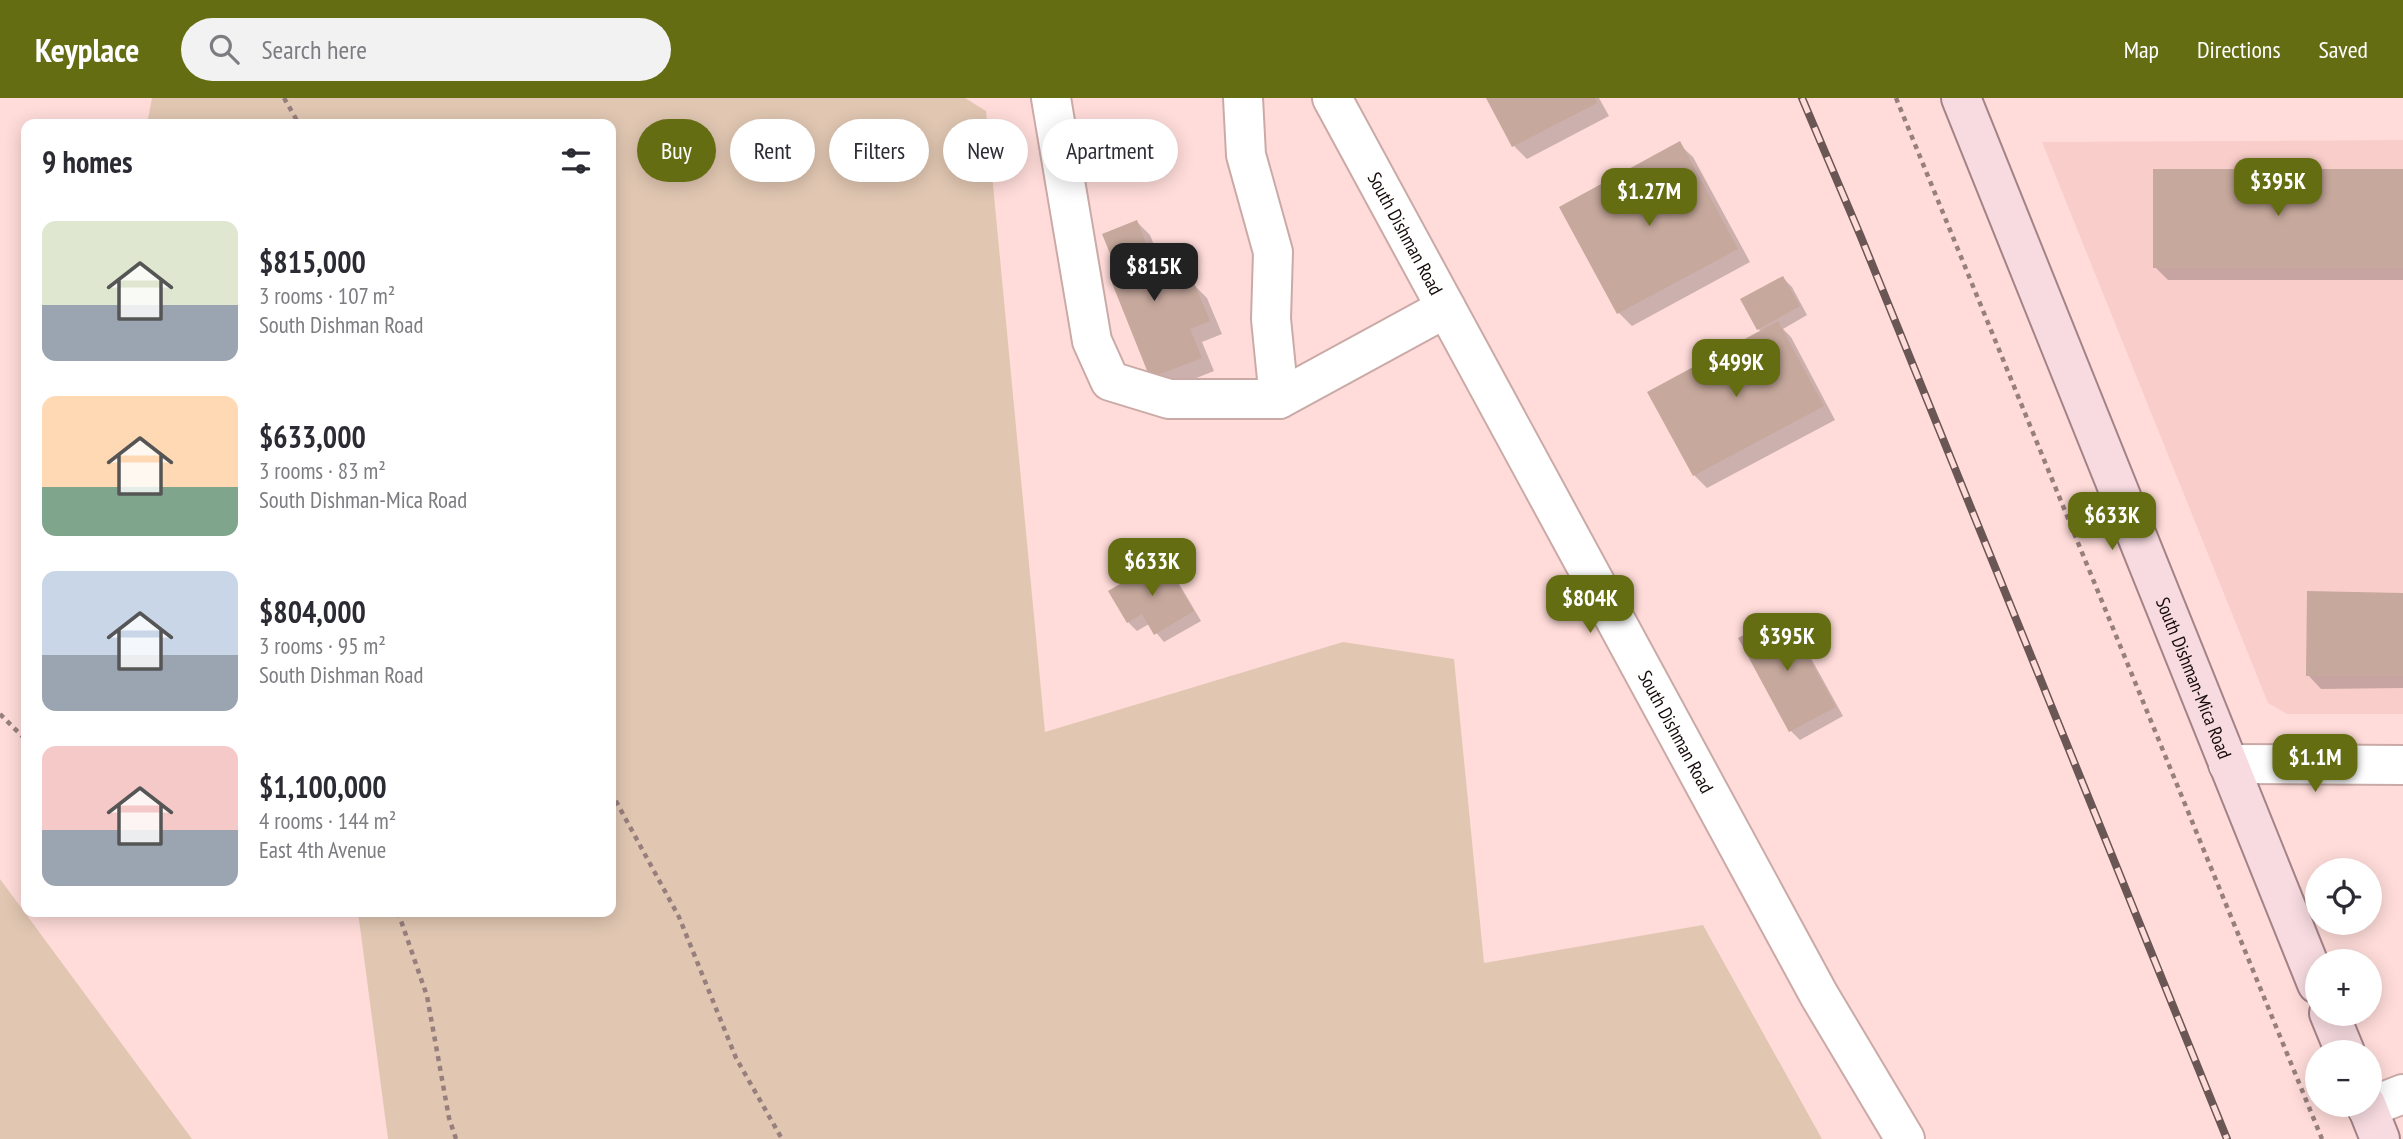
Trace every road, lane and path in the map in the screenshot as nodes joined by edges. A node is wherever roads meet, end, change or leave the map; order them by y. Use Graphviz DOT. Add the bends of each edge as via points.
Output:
graph roads {
  1 [pos="284,98"];
  2 [pos="1051,98"];
  3 [pos="1243,98"];
  4 [pos="1332,98"];
  5 [pos="1896,98"];
  6 [pos="1964,99"];
  7 [pos="296,119"];
  8 [pos="1446,308"];
  9 [pos="1279,399"];
  10 [pos="0,713"];
  11 [pos="21,735"];
  12 [pos="2228,764"];
  13 [pos="2403,765"];
  14 [pos="616,801"];
  15 [pos="400,917"];
  16 [pos="2305,954"];
  17 [pos="2403,1094"];
  18 [pos="2382,1109"];
  19 [pos="456,1139"];
  20 [pos="782,1139"];
  21 [pos="1905,1139"];
  22 [pos="2322,1139"];
  1 -- 7 [label="path"];
  2 -- 9 [label="street" via="1092,341 1110,382 1170,399"];
  3 -- 9 [label="street" via="1246,155 1273,252 1271,319"];
  4 -- 8 [label="street, South Dishman Road"];
  5 -- 22 [label="path"];
  6 -- 12 [label="main road, South Dishman-Mica Road"];
  8 -- 9 [label="street"];
  8 -- 21 [label="street, South Dishman Road" via="1826,1006"];
  10 -- 11 [label="path"];
  12 -- 13 [label="street"];
  12 -- 16 [label="main road, South Dishman-Mica Road"];
  14 -- 20 [label="path" via="679,917 736,1058"];
  15 -- 19 [label="path" via="428,996"];
  17 -- 18 [label="street"];
}
